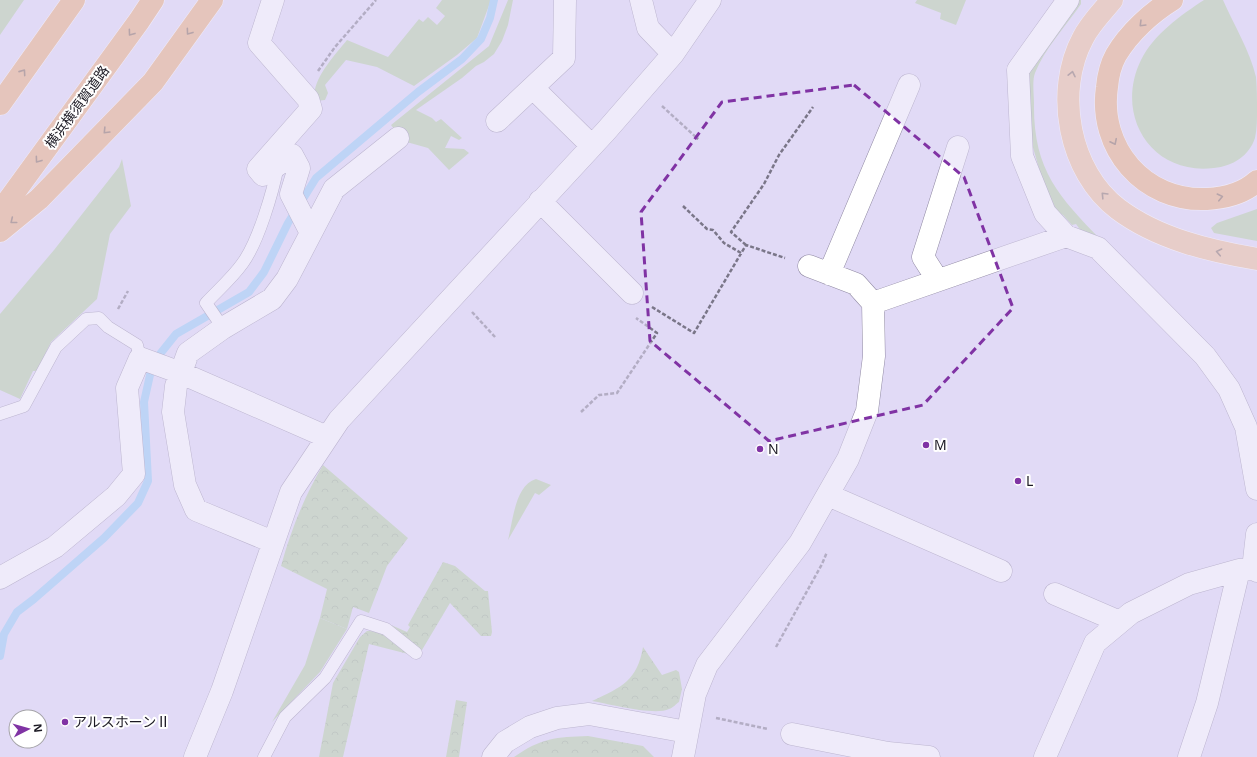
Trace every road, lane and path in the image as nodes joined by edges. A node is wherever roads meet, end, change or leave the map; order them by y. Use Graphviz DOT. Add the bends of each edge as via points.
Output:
graph roads {
  1 [pos="74,0"];
  2 [pos="152,0"];
  3 [pos="212,0"];
  4 [pos="273,0"];
  5 [pos="376,0"];
  6 [pos="565,0"];
  7 [pos="641,0"];
  8 [pos="710,0"];
  9 [pos="1068,0"];
  10 [pos="1112,0"];
  11 [pos="1172,0"];
  12 [pos="673,54"];
  13 [pos="909,85"];
  14 [pos="533,88"];
  15 [pos="643,88"];
  16 [pos="303,93"];
  17 [pos="0,104"];
  18 [pos="813,107"];
  19 [pos="497,121"];
  20 [pos="398,138"];
  21 [pos="698,139"];
  22 [pos="592,146"];
  23 [pos="958,147"];
  24 [pos="278,165"];
  25 [pos="1257,181"];
  26 [pos="540,201"];
  27 [pos="683,206"];
  28 [pos="0,212"];
  29 [pos="308,227"];
  30 [pos="0,231"];
  31 [pos="1066,236"];
  32 [pos="746,245"];
  33 [pos="741,253"];
  34 [pos="1257,259"];
  35 [pos="819,270"];
  36 [pos="937,279"];
  37 [pos="128,291"];
  38 [pos="632,293"];
  39 [pos="873,303"];
  40 [pos="469,308"];
  41 [pos="116,312"];
  42 [pos="221,325"];
  43 [pos="496,338"];
  44 [pos="140,358"];
  45 [pos="181,373"];
  46 [pos="629,376"];
  47 [pos="581,412"];
  48 [pos="0,414"];
  49 [pos="328,438"];
  50 [pos="1257,489"];
  51 [pos="828,495"];
  52 [pos="1257,534"];
  53 [pos="273,542"];
  54 [pos="828,549"];
  55 [pos="1250,570"];
  56 [pos="1000,571"];
  57 [pos="0,578"];
  58 [pos="1055,594"];
  59 [pos="1120,622"];
  60 [pos="776,647"];
  61 [pos="416,653"];
  62 [pos="716,711"];
  63 [pos="688,732"];
  64 [pos="792,734"];
  65 [pos="195,757"];
  66 [pos="264,757"];
  67 [pos="493,757"];
  68 [pos="683,757"];
  69 [pos="929,757"];
  70 [pos="1045,757"];
  71 [pos="1189,757"];
  17 -- 1 [label="highway, one-way"];
  2 -- 28 [label="highway, 横浜横須賀道路, one-way" via="140,21"];
  3 -- 30 [label="highway, one-way" via="152,82 39,199"];
  4 -- 16 [label="street" via="259,43"];
  5 -- 16 [label="path" via="335,47"];
  6 -- 14 [label="street" via="564,58"];
  7 -- 12 [label="street" via="648,28"];
  8 -- 12 [label="street"];
  9 -- 31 [label="street" via="1018,70 1022,156 1045,213"];
  34 -- 10 [label="highway, one-way" via="1213,251 1142,224 1118,209 1100,191 1086,170 1076,149 1071,128 1070,80 1083,38"];
  11 -- 25 [label="highway, one-way" via="1144,22 1116,55 1108,77 1105,100 1112,139 1122,158 1136,173 1154,187 1174,196 1196,200 1216,199 1237,193"];
  12 -- 15 [label="street"];
  13 -- 35 [label="street"];
  14 -- 19 [label="street"];
  14 -- 22 [label="street"];
  15 -- 21 [label="path"];
  15 -- 22 [label="street"];
  16 -- 24 [label="street" via="311,109 258,169 263,175"];
  18 -- 32 [label="path" via="779,155 764,184 731,232"];
  20 -- 29 [label="street" via="334,189"];
  22 -- 26 [label="street"];
  23 -- 36 [label="street" via="923,257"];
  24 -- 29 [label="street" via="292,155 299,168 291,194"];
  24 -- 42 [label="lane" via="273,190 243,264 206,303"];
  26 -- 38 [label="street"];
  26 -- 49 [label="street" via="339,420"];
  27 -- 33 [label="path" via="724,243"];
  29 -- 42 [label="street" via="287,279 272,299"];
  31 -- 36 [label="street"];
  31 -- 50 [label="street" via="1098,248 1205,356 1229,389 1246,427"];
  32 -- 33 [label="path"];
  32 -- 35 [label="path"];
  33 -- 38 [label="path" via="694,333"];
  35 -- 39 [label="street" via="856,284"];
  36 -- 39 [label="street"];
  37 -- 41 [label="path"];
  39 -- 51 [label="street" via="874,356 867,411 848,459"];
  40 -- 43 [label="path"];
  42 -- 45 [label="street" via="188,353"];
  44 -- 45 [label="street"];
  44 -- 48 [label="lane" via="137,345 108,327 99,318 86,319 56,347 24,406"];
  44 -- 57 [label="street" via="127,388 134,474 116,496 55,548"];
  45 -- 49 [label="street"];
  45 -- 53 [label="street" via="176,386 173,412 185,485 196,510"];
  46 -- 47 [label="path" via="617,393 599,395"];
  49 -- 53 [label="street" via="291,492"];
  51 -- 56 [label="street"];
  51 -- 63 [label="street" via="800,543 707,665 695,694"];
  52 -- 55 [label="street"];
  53 -- 65 [label="street" via="222,691"];
  54 -- 60 [label="path"];
  55 -- 59 [label="street" via="1189,584 1131,613"];
  55 -- 71 [label="street"];
  58 -- 59 [label="street"];
  59 -- 70 [label="street" via="1095,643"];
  61 -- 66 [label="lane" via="386,629 361,621 324,678 285,717"];
  62 -- 64 [label="path" via="714,718"];
  63 -- 67 [label="street" via="588,714 557,718 530,727 505,742"];
  63 -- 68 [label="street"];
  64 -- 69 [label="street" via="888,754"];
}
